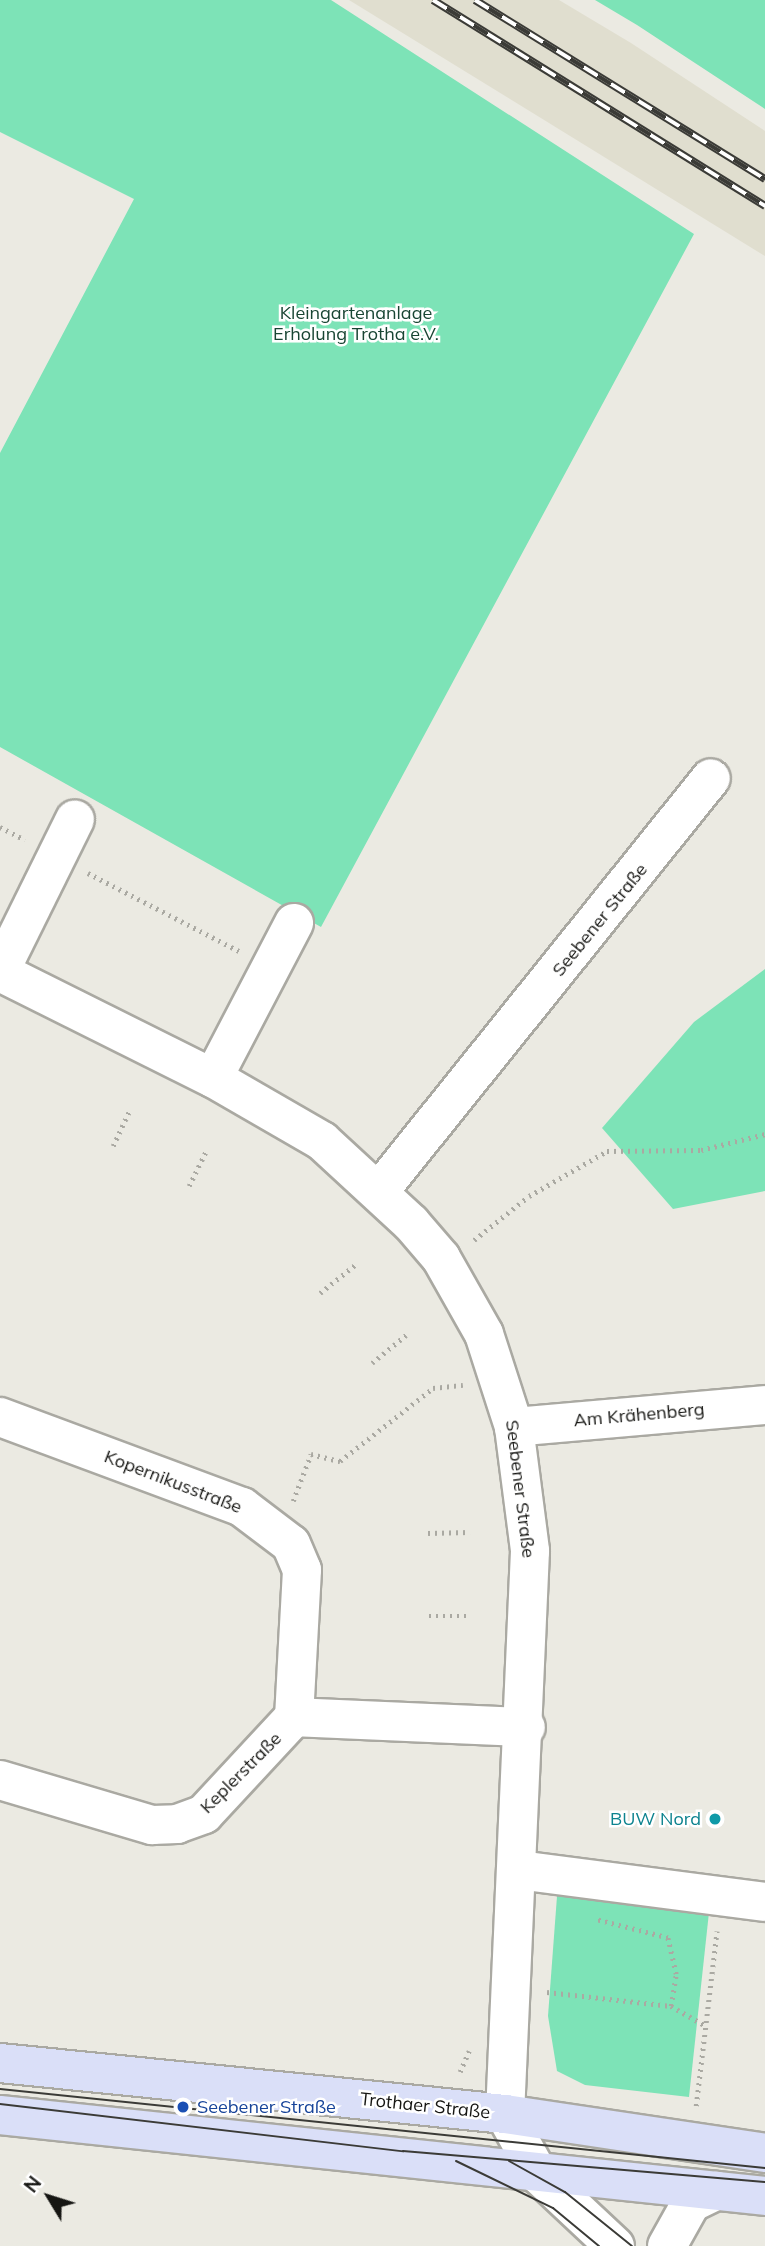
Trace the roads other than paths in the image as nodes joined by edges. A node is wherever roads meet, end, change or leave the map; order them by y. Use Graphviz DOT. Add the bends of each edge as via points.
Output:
graph roads {
  1 [pos="711,778"];
  2 [pos="75,819"];
  3 [pos="294,923"];
  4 [pos="0,972"];
  5 [pos="213,1078"];
  6 [pos="380,1190"];
  7 [pos="765,1405"];
  8 [pos="0,1417"];
  9 [pos="514,1427"];
  10 [pos="294,1717"];
  11 [pos="526,1727"];
  12 [pos="0,1780"];
  13 [pos="519,1870"];
  14 [pos="765,1902"];
  15 [pos="0,2063"];
  16 [pos="505,2114"];
  17 [pos="0,2115"];
  18 [pos="765,2154"];
  19 [pos="539,2175"];
  20 [pos="716,2190"];
  21 [pos="765,2196"];
  22 [pos="615,2246"];
  23 [pos="667,2246"];
  1 -- 6 [label="street, Seebener Straße"];
  2 -- 4 [label="street"];
  3 -- 5 [label="street"];
  4 -- 5 [label="street, Seebener Straße"];
  5 -- 6 [label="street, Seebener Straße" via="322,1141"];
  6 -- 9 [label="street, Seebener Straße" via="441,1258 484,1334"];
  7 -- 9 [label="street, Am Krähenberg"];
  8 -- 10 [label="street, Kopernikusstraße" via="242,1507 273,1526 291,1544 302,1570"];
  9 -- 11 [label="street, Seebener Straße" via="530,1551"];
  10 -- 11 [label="street, Keplerstraße"];
  10 -- 12 [label="street, Keplerstraße" via="204,1814 177,1824 152,1825"];
  11 -- 13 [label="street, Seebener Straße"];
  13 -- 14 [label="street"];
  13 -- 16 [label="street, Seebener Straße"];
  15 -- 16 [label="main road, Trothaer Straße"];
  16 -- 18 [label="main road, Trothaer Straße"];
  16 -- 19 [label="street"];
  17 -- 19 [label="main road"];
  19 -- 20 [label="main road"];
  19 -- 22 [label="street"];
  20 -- 21 [label="main road"];
  20 -- 23 [label="street" via="691,2203"];
}
